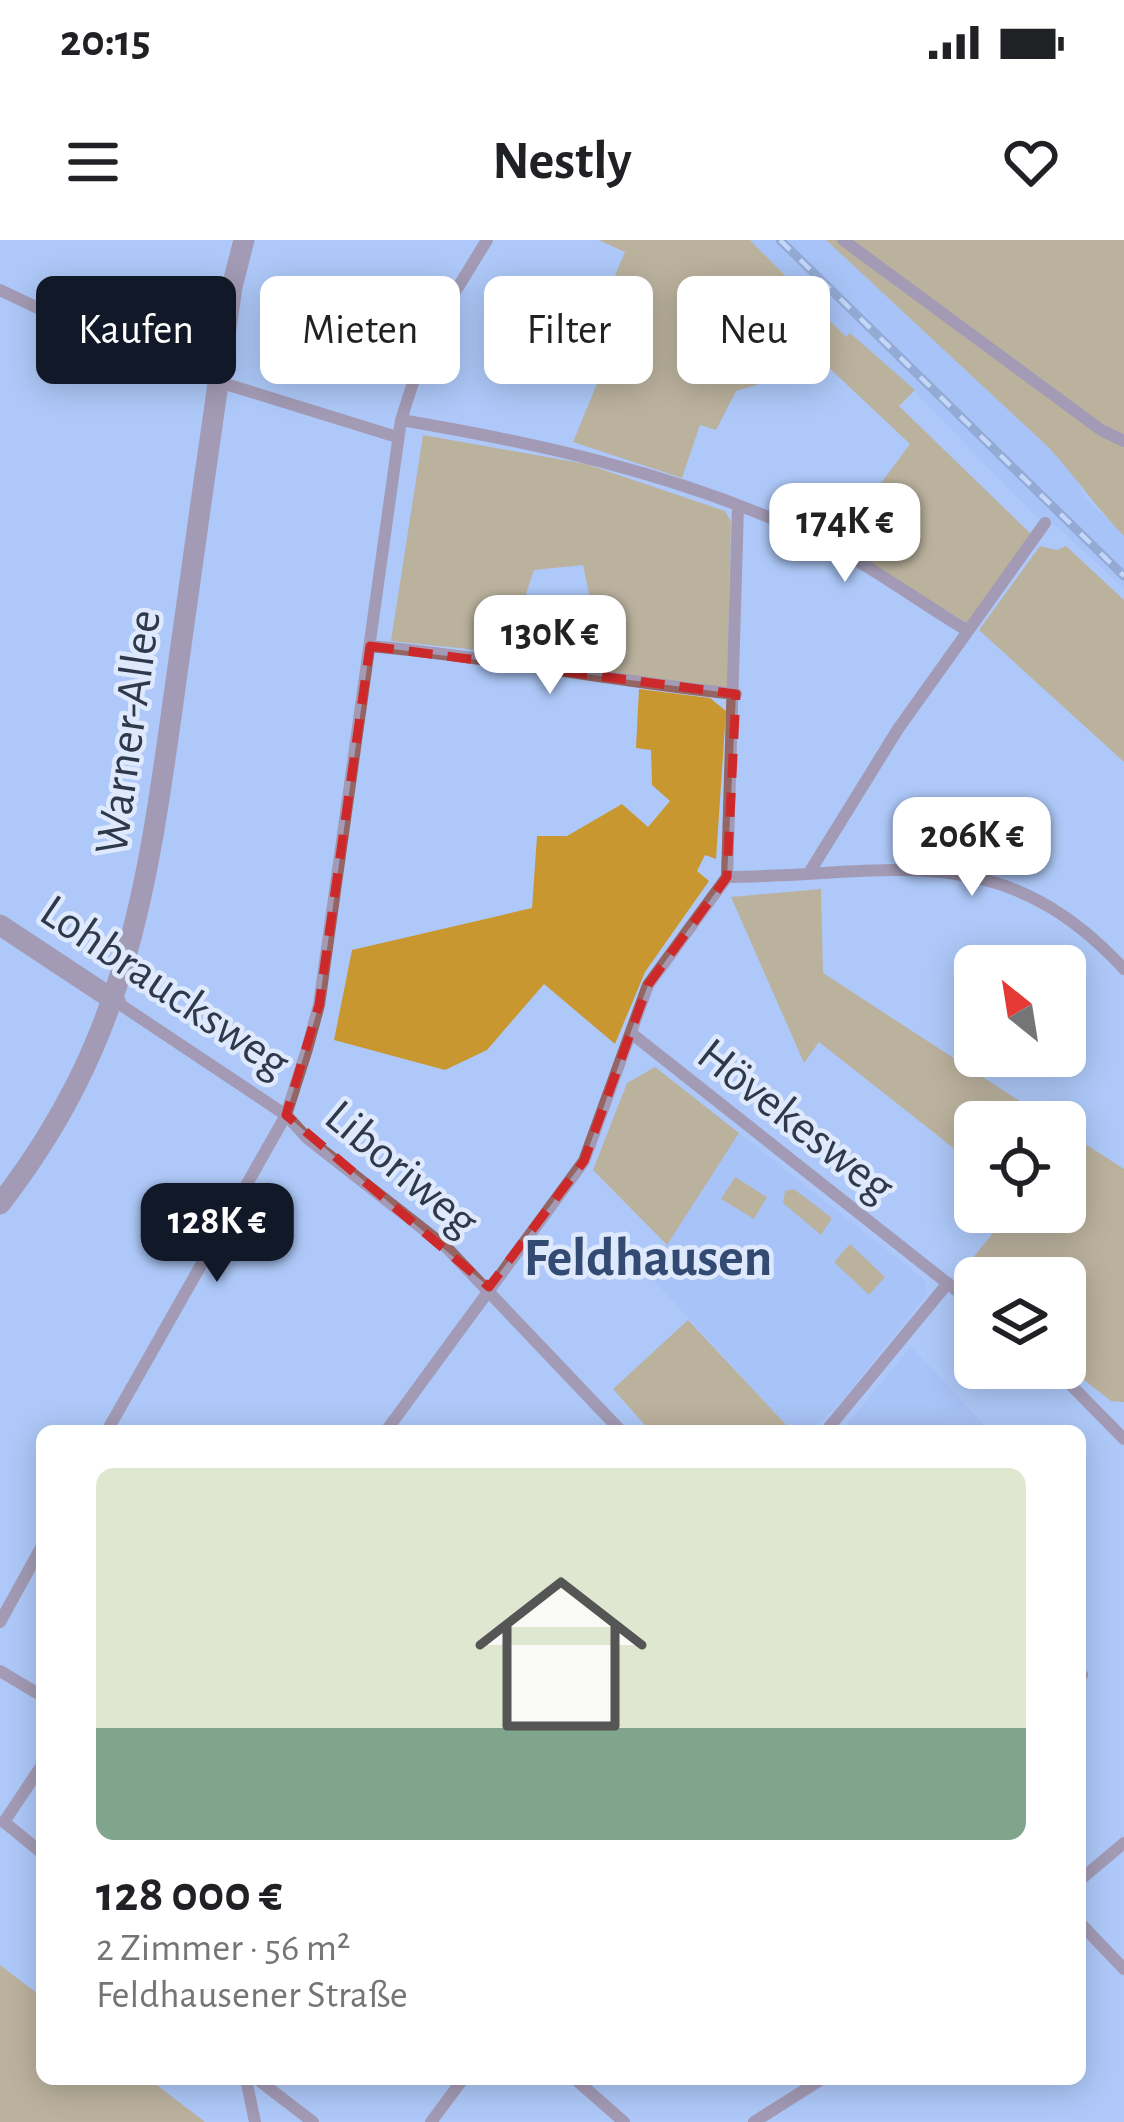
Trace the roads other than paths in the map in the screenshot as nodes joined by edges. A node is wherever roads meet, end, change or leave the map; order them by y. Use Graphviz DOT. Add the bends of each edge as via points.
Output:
graph roads {
  1 [pos="244,240"];
  2 [pos="487,240"];
  3 [pos="843,240"];
  4 [pos="236,284"];
  5 [pos="0,290"];
  6 [pos="36,310"];
  7 [pos="218,384"];
  8 [pos="221,384"];
  9 [pos="400,419"];
  10 [pos="397,437"];
  11 [pos="1124,440"];
  12 [pos="738,508"];
  13 [pos="1045,523"];
  14 [pos="968,631"];
  15 [pos="370,646"];
  16 [pos="736,694"];
  17 [pos="808,873"];
  18 [pos="727,877"];
  19 [pos="0,925"];
  20 [pos="1124,969"];
  21 [pos="115,1001"];
  22 [pos="631,1033"];
  23 [pos="286,1115"];
  24 [pos="0,1204"];
  25 [pos="948,1283"];
  26 [pos="489,1287"];
  27 [pos="954,1288"];
  28 [pos="1075,1389"];
  29 [pos="110,1425"];
  30 [pos="390,1425"];
  31 [pos="613,1425"];
  32 [pos="831,1425"];
  33 [pos="1124,1438"];
  34 [pos="36,1557"];
  35 [pos="0,1622"];
  36 [pos="0,1671"];
  37 [pos="36,1692"];
  38 [pos="36,1774"];
  39 [pos="1124,1844"];
  40 [pos="36,1848"];
  41 [pos="1086,1875"];
  42 [pos="1086,1929"];
  43 [pos="1124,1970"];
  44 [pos="247,2085"];
  45 [pos="267,2085"];
  46 [pos="459,2085"];
  47 [pos="582,2085"];
  48 [pos="813,2085"];
  49 [pos="255,2122"];
  50 [pos="313,2122"];
  51 [pos="430,2122"];
  52 [pos="624,2122"];
  53 [pos="754,2122"];
  1 -- 4 [label="street, Warner-Allee"];
  2 -- 9 [label="street" via="428,336"];
  3 -- 11 [label="street"];
  5 -- 6 [label="street"];
  7 -- 21 [label="street, Warner-Allee" via="148,879"];
  8 -- 10 [label="street"];
  9 -- 10 [label="street"];
  9 -- 12 [label="street" via="589,454"];
  10 -- 15 [label="street"];
  12 -- 14 [label="street" via="803,532"];
  12 -- 16 [label="street"];
  13 -- 14 [label="street"];
  14 -- 17 [label="street"];
  15 -- 16 [label="street"];
  15 -- 23 [label="street" via="319,1005"];
  16 -- 18 [label="street"];
  17 -- 18 [label="street"];
  17 -- 20 [label="street" via="967,872 1015,886 1068,915"];
  18 -- 22 [label="street" via="648,985"];
  19 -- 21 [label="street, Lohbraucksweg"];
  21 -- 23 [label="street, Lohbraucksweg"];
  21 -- 24 [label="street, Warner-Allee" via="57,1123"];
  22 -- 25 [label="street, Hövekesweg"];
  22 -- 26 [label="street" via="584,1161"];
  23 -- 26 [label="street, Liboriweg"];
  23 -- 29 [label="street"];
  25 -- 27 [label="street, Hövekesweg"];
  25 -- 32 [label="street"];
  26 -- 30 [label="street"];
  26 -- 31 [label="street, Liboriweg"];
  28 -- 33 [label="street"];
  34 -- 35 [label="street"];
  36 -- 37 [label="street"];
  38 -- 40 [label="street" via="4,1822"];
  39 -- 41 [label="street"];
  42 -- 43 [label="street"];
  44 -- 49 [label="street"];
  45 -- 50 [label="street"];
  46 -- 51 [label="street"];
  47 -- 52 [label="street"];
  48 -- 53 [label="street"];
}
